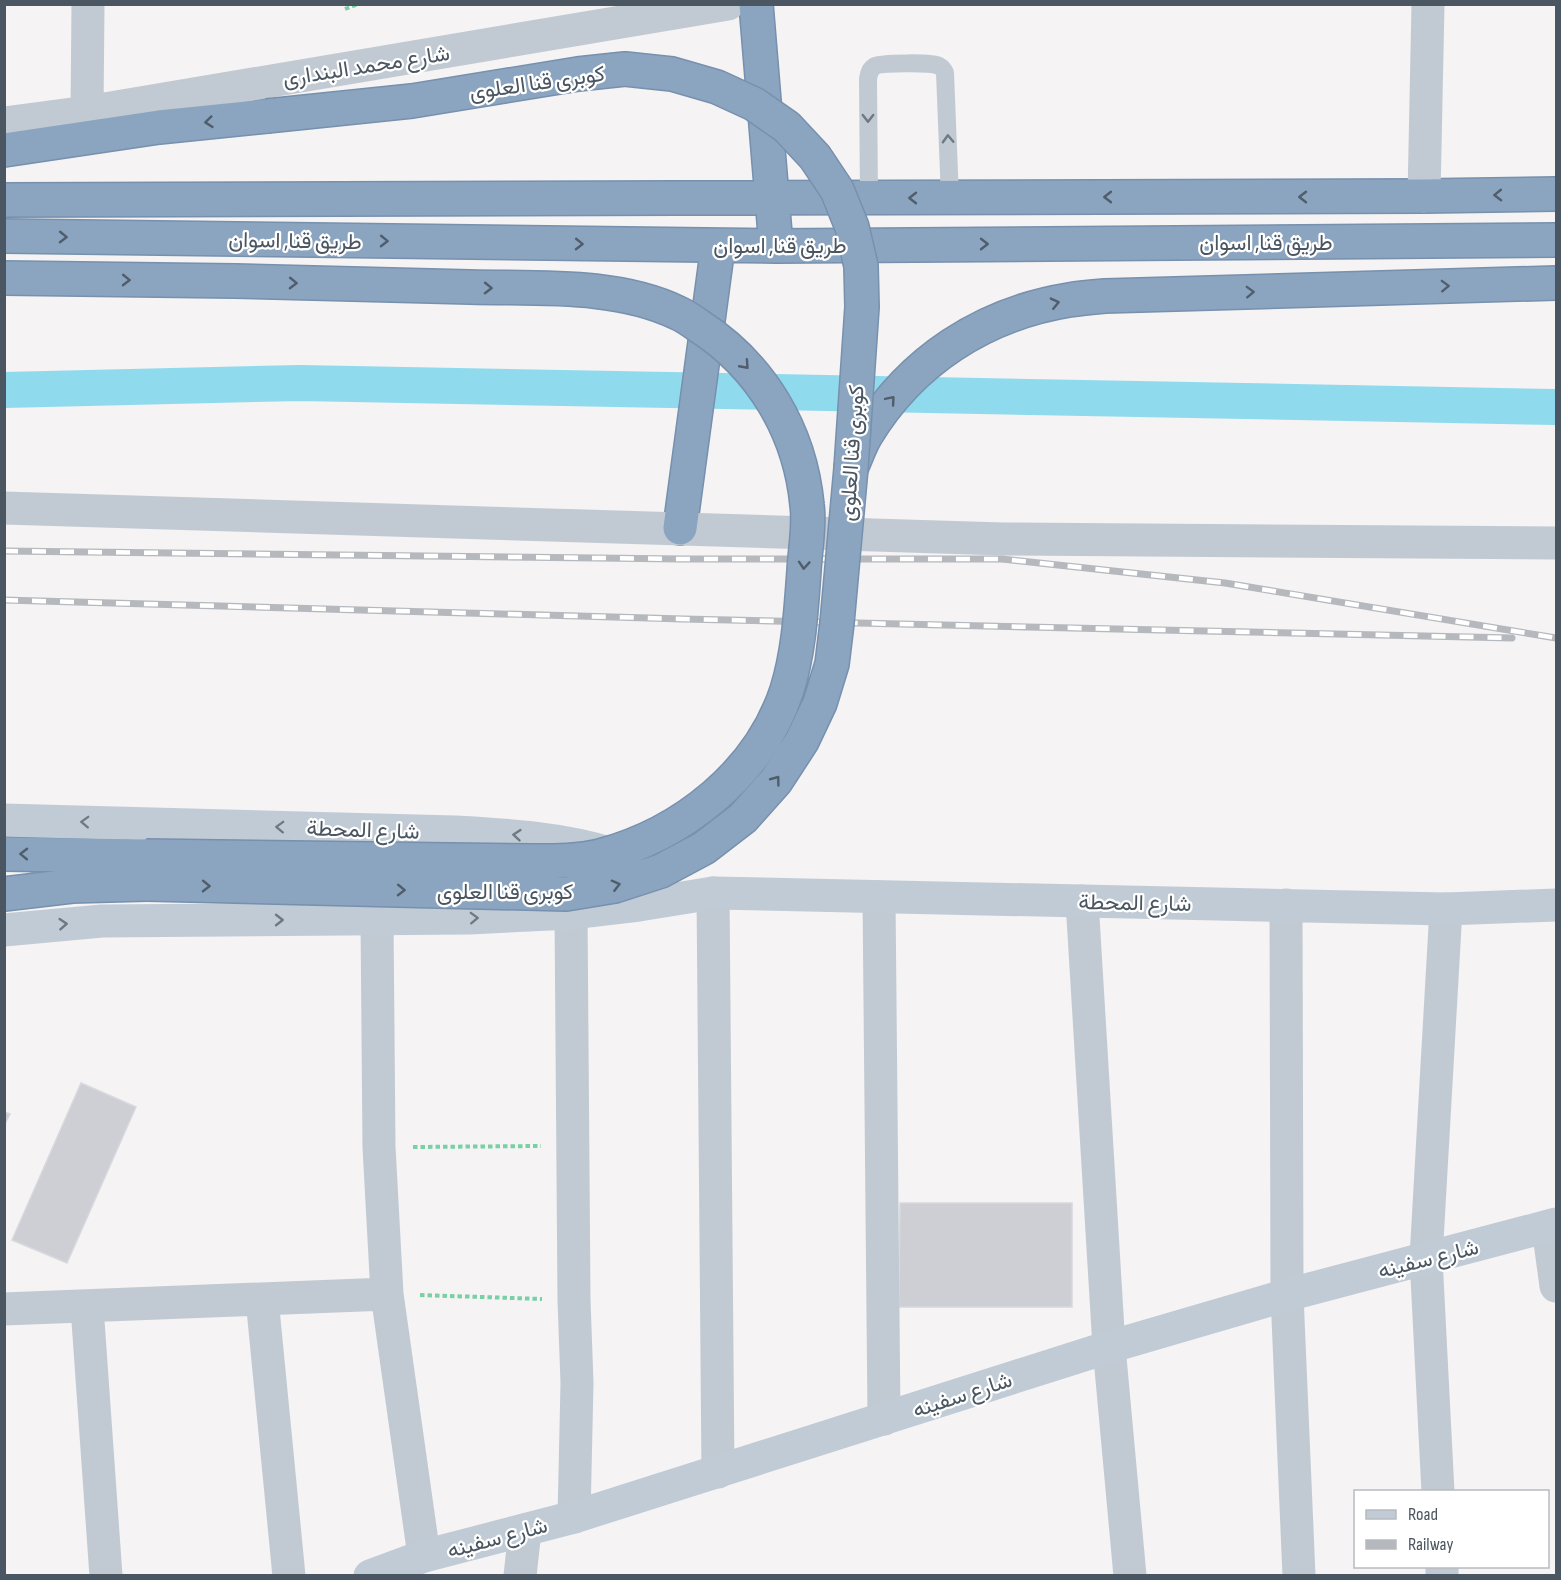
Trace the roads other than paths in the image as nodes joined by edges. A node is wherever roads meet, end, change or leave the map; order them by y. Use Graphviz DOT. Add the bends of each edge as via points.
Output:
graph roads {
  1 [pos="88,4"];
  2 [pos="728,4"];
  3 [pos="756,4"];
  4 [pos="1428,4"];
  5 [pos="690,8"];
  6 [pos="87,112"];
  7 [pos="4,123"];
  8 [pos="4,150"];
  9 [pos="1557,194"];
  10 [pos="1424,196"];
  11 [pos="772,198"];
  12 [pos="869,198"];
  13 [pos="950,198"];
  14 [pos="4,200"];
  15 [pos="4,236"];
  16 [pos="1557,240"];
  17 [pos="870,245"];
  18 [pos="951,245"];
  19 [pos="718,246"];
  20 [pos="776,246"];
  21 [pos="4,278"];
  22 [pos="1557,283"];
  23 [pos="850,468"];
  24 [pos="4,507"];
  25 [pos="680,528"];
  26 [pos="1557,543"];
  27 [pos="4,820"];
  28 [pos="4,854"];
  29 [pos="147,870"];
  30 [pos="713,893"];
  31 [pos="4,894"];
  32 [pos="879,897"];
  33 [pos="1082,901"];
  34 [pos="1286,905"];
  35 [pos="1557,905"];
  36 [pos="1446,909"];
  37 [pos="571,913"];
  38 [pos="377,919"];
  39 [pos="4,930"];
  40 [pos="1552,1226"];
  41 [pos="1426,1258"];
  42 [pos="1557,1286"];
  43 [pos="387,1294"];
  44 [pos="1287,1295"];
  45 [pos="262,1299"];
  46 [pos="87,1306"];
  47 [pos="4,1309"];
  48 [pos="1109,1347"];
  49 [pos="884,1419"];
  50 [pos="718,1472"];
  51 [pos="1438,1490"];
  52 [pos="574,1517"];
  53 [pos="525,1530"];
  54 [pos="424,1556"];
  55 [pos="106,1575"];
  56 [pos="289,1575"];
  57 [pos="370,1575"];
  58 [pos="520,1575"];
  59 [pos="1130,1575"];
  60 [pos="1299,1575"];
  1 -- 6 [label="street"];
  2 -- 5 [label="street, شارع محمد البندارى"];
  3 -- 11 [label="highway"];
  4 -- 10 [label="street"];
  5 -- 6 [label="street, شارع محمد البندارى"];
  6 -- 7 [label="street, شارع محمد البندارى"];
  23 -- 8 [label="highway, كوبرى قنا العلوى, one-way, bridge" via="862,307 861,266 852,227 837,190 815,156 787,127 754,104 717,87 672,74 625,69 375,106 159,127"];
  9 -- 10 [label="highway, طريق قنا, اسوان, one-way"];
  10 -- 13 [label="highway, طريق قنا, اسوان, one-way"];
  11 -- 12 [label="highway, طريق قنا, اسوان"];
  11 -- 14 [label="highway, طريق قنا, اسوان"];
  11 -- 20 [label="highway"];
  13 -- 12 [label="highway, طريق قنا, اسوان, one-way"];
  13 -- 12 [label="lane, one-way" via="945,73 934,64 882,64 869,74"];
  12 -- 17 [label="highway"];
  13 -- 18 [label="highway"];
  15 -- 19 [label="highway, طريق قنا, اسوان, one-way"];
  18 -- 16 [label="highway, طريق قنا, اسوان, one-way"];
  17 -- 18 [label="highway, طريق قنا, اسوان"];
  17 -- 20 [label="highway, طريق قنا, اسوان"];
  19 -- 20 [label="highway, طريق قنا, اسوان"];
  19 -- 25 [label="highway"];
  21 -- 29 [label="highway, كوبرى قنا العلوى, one-way, bridge" via="543,289 639,298 679,313 713,335 743,362 769,394 789,429 802,467 808,508 801,615 786,692 749,760 692,814 629,846 567,861"];
  23 -- 22 [label="highway, one-way" via="885,408 933,357 995,321 1031,309 1105,296"];
  29 -- 23 [label="highway, كوبرى قنا العلوى, one-way, bridge" via="566,894 615,886 661,871 704,848 743,818 776,782 820,703 832,664"];
  24 -- 25 [label="street"];
  25 -- 26 [label="street" via="1003,538"];
  30 -- 27 [label="street, شارع المحطة, one-way" via="651,866 587,846 522,835"];
  29 -- 28 [label="highway, كوبرى قنا العلوى, one-way"];
  29 -- 31 [label="highway, كوبرى قنا العلوى" via="72,886"];
  30 -- 32 [label="street, شارع المحطة"];
  30 -- 37 [label="street, شارع المحطة"];
  30 -- 50 [label="street"];
  32 -- 33 [label="street, شارع المحطة"];
  32 -- 49 [label="street"];
  33 -- 34 [label="street, شارع المحطة"];
  33 -- 48 [label="street"];
  34 -- 36 [label="street, شارع المحطة"];
  34 -- 44 [label="street"];
  35 -- 36 [label="street, شارع المحطة"];
  36 -- 41 [label="street"];
  38 -- 37 [label="street, شارع المحطة, one-way"];
  37 -- 52 [label="street" via="577,1383"];
  39 -- 38 [label="street, شارع المحطة, one-way" via="102,921"];
  38 -- 43 [label="street" via="379,1147"];
  40 -- 41 [label="street, شارع سفينه"];
  40 -- 42 [label="street"];
  41 -- 44 [label="street, شارع سفينه"];
  41 -- 51 [label="street"];
  43 -- 45 [label="street"];
  43 -- 54 [label="street"];
  44 -- 48 [label="street, شارع سفينه"];
  44 -- 60 [label="street"];
  45 -- 46 [label="street"];
  45 -- 56 [label="street"];
  46 -- 47 [label="street"];
  46 -- 55 [label="street"];
  48 -- 49 [label="street, شارع سفينه"];
  48 -- 59 [label="street"];
  49 -- 50 [label="street, شارع سفينه"];
  50 -- 52 [label="street, شارع سفينه"];
  52 -- 53 [label="street, شارع سفينه"];
  53 -- 54 [label="street, شارع سفينه"];
  53 -- 58 [label="street"];
  54 -- 57 [label="street, شارع سفينه"];
}
